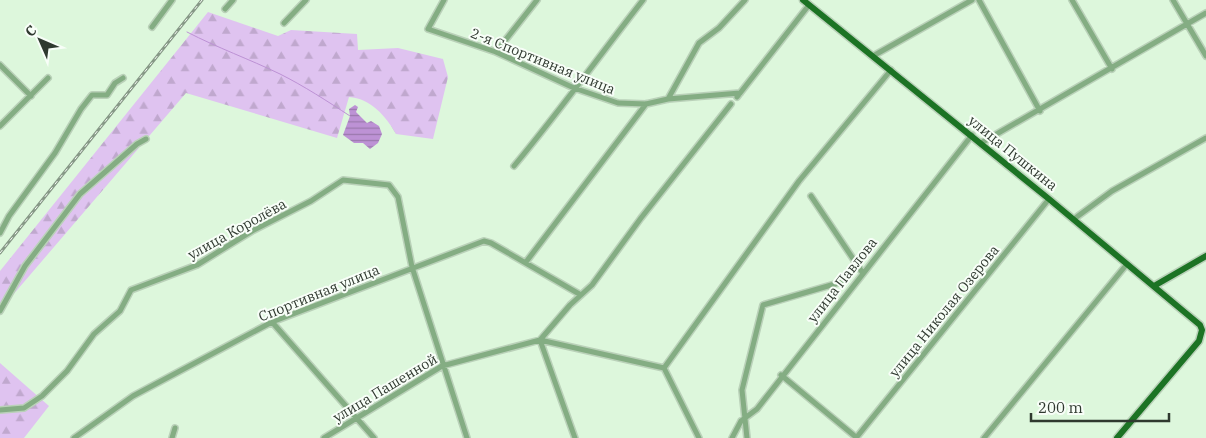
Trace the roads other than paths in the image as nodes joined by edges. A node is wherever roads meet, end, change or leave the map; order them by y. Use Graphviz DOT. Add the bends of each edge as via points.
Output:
graph roads {
  1 [pos="172,0"];
  2 [pos="233,0"];
  3 [pos="306,0"];
  4 [pos="444,0"];
  5 [pos="537,0"];
  6 [pos="644,0"];
  7 [pos="745,0"];
  8 [pos="803,0"];
  9 [pos="972,0"];
  10 [pos="979,0"];
  11 [pos="1072,0"];
  12 [pos="1173,0"];
  13 [pos="809,5"];
  14 [pos="225,9"];
  15 [pos="1206,13"];
  16 [pos="284,23"];
  17 [pos="1187,24"];
  18 [pos="152,28"];
  19 [pos="496,52"];
  20 [pos="873,56"];
  21 [pos="1206,56"];
  22 [pos="0,65"];
  23 [pos="1112,68"];
  24 [pos="891,70"];
  25 [pos="48,78"];
  26 [pos="123,78"];
  27 [pos="574,88"];
  28 [pos="31,96"];
  29 [pos="668,98"];
  30 [pos="646,104"];
  31 [pos="730,104"];
  32 [pos="1040,111"];
  33 [pos="0,126"];
  34 [pos="972,135"];
  35 [pos="1206,138"];
  36 [pos="146,139"];
  37 [pos="981,143"];
  38 [pos="514,166"];
  39 [pos="811,196"];
  40 [pos="1049,199"];
  41 [pos="1074,219"];
  42 [pos="0,233"];
  43 [pos="1206,256"];
  44 [pos="526,262"];
  45 [pos="1127,264"];
  46 [pos="412,267"];
  47 [pos="862,272"];
  48 [pos="845,281"];
  49 [pos="1154,286"];
  50 [pos="581,295"];
  51 [pos="0,312"];
  52 [pos="272,322"];
  53 [pos="1204,331"];
  54 [pos="540,340"];
  55 [pos="442,366"];
  56 [pos="664,368"];
  57 [pos="781,375"];
  58 [pos="0,410"];
  59 [pos="745,418"];
  60 [pos="357,419"];
  61 [pos="175,428"];
  62 [pos="74,438"];
  63 [pos="172,438"];
  64 [pos="324,438"];
  65 [pos="374,438"];
  66 [pos="467,438"];
  67 [pos="575,438"];
  68 [pos="699,438"];
  69 [pos="732,438"];
  70 [pos="747,438"];
  71 [pos="856,438"];
  72 [pos="984,438"];
  73 [pos="1117,438"];
  1 -- 18 [label="street"];
  2 -- 14 [label="street"];
  3 -- 16 [label="street"];
  4 -- 19 [label="street, 2-я Спортивная улица" via="428,29"];
  5 -- 19 [label="street"];
  6 -- 27 [label="street"];
  7 -- 29 [label="street" via="719,28 699,43"];
  8 -- 13 [label="main road, улица Пушкина"];
  9 -- 20 [label="street"];
  10 -- 32 [label="street"];
  11 -- 23 [label="street"];
  12 -- 17 [label="street"];
  13 -- 20 [label="main road, улица Пушкина"];
  13 -- 29 [label="street, 2-я Спортивная улица" via="738,95"];
  15 -- 17 [label="street"];
  17 -- 21 [label="street"];
  17 -- 23 [label="street"];
  19 -- 27 [label="street, 2-я Спортивная улица"];
  20 -- 24 [label="main road, улица Пушкина"];
  22 -- 28 [label="street"];
  23 -- 32 [label="street"];
  24 -- 34 [label="main road, улица Пушкина"];
  24 -- 56 [label="street" via="799,181"];
  25 -- 28 [label="street"];
  26 -- 42 [label="street" via="107,95 92,95"];
  27 -- 30 [label="street, 2-я Спортивная улица" via="618,103"];
  27 -- 38 [label="street"];
  28 -- 33 [label="street"];
  29 -- 30 [label="street, 2-я Спортивная улица"];
  30 -- 44 [label="street"];
  31 -- 50 [label="street" via="592,285"];
  32 -- 37 [label="street"];
  34 -- 37 [label="main road, улица Пушкина"];
  34 -- 47 [label="street, улица Павлова"];
  35 -- 41 [label="street" via="1112,191"];
  36 -- 51 [label="street" via="80,194 25,266"];
  37 -- 40 [label="main road, улица Пушкина"];
  39 -- 47 [label="street"];
  40 -- 41 [label="main road, улица Пушкина"];
  40 -- 71 [label="street, улица Николая Озерова"];
  41 -- 45 [label="main road, улица Пушкина"];
  43 -- 49 [label="main road"];
  44 -- 46 [label="street, Спортивная улица" via="492,242 484,241"];
  44 -- 50 [label="street, Спортивная улица"];
  45 -- 49 [label="main road, улица Пушкина"];
  45 -- 72 [label="street"];
  46 -- 52 [label="street, Спортивная улица"];
  46 -- 55 [label="street, улица Королёва"];
  46 -- 58 [label="street, улица Королёва" via="401,207 394,190 385,184 338,181 197,266 131,290 120,311 94,334 67,371 42,396 24,408"];
  47 -- 57 [label="street, улица Павлова"];
  48 -- 59 [label="street" via="763,305 742,390"];
  49 -- 53 [label="main road, улица Пушкина"];
  50 -- 54 [label="street"];
  52 -- 60 [label="street"];
  52 -- 62 [label="street, Спортивная улица" via="133,396"];
  53 -- 73 [label="main road"];
  54 -- 55 [label="street, улица Пашенной"];
  54 -- 56 [label="street, улица Пашенной"];
  54 -- 67 [label="street"];
  55 -- 60 [label="street, улица Пашенной"];
  55 -- 66 [label="street, улица Королёва"];
  56 -- 68 [label="street"];
  57 -- 59 [label="street, улица Павлова" via="756,409"];
  57 -- 71 [label="street"];
  59 -- 69 [label="street, улица Павлова"];
  59 -- 70 [label="street"];
  60 -- 64 [label="street, улица Пашенной"];
  60 -- 65 [label="street"];
  61 -- 63 [label="street"];
}
